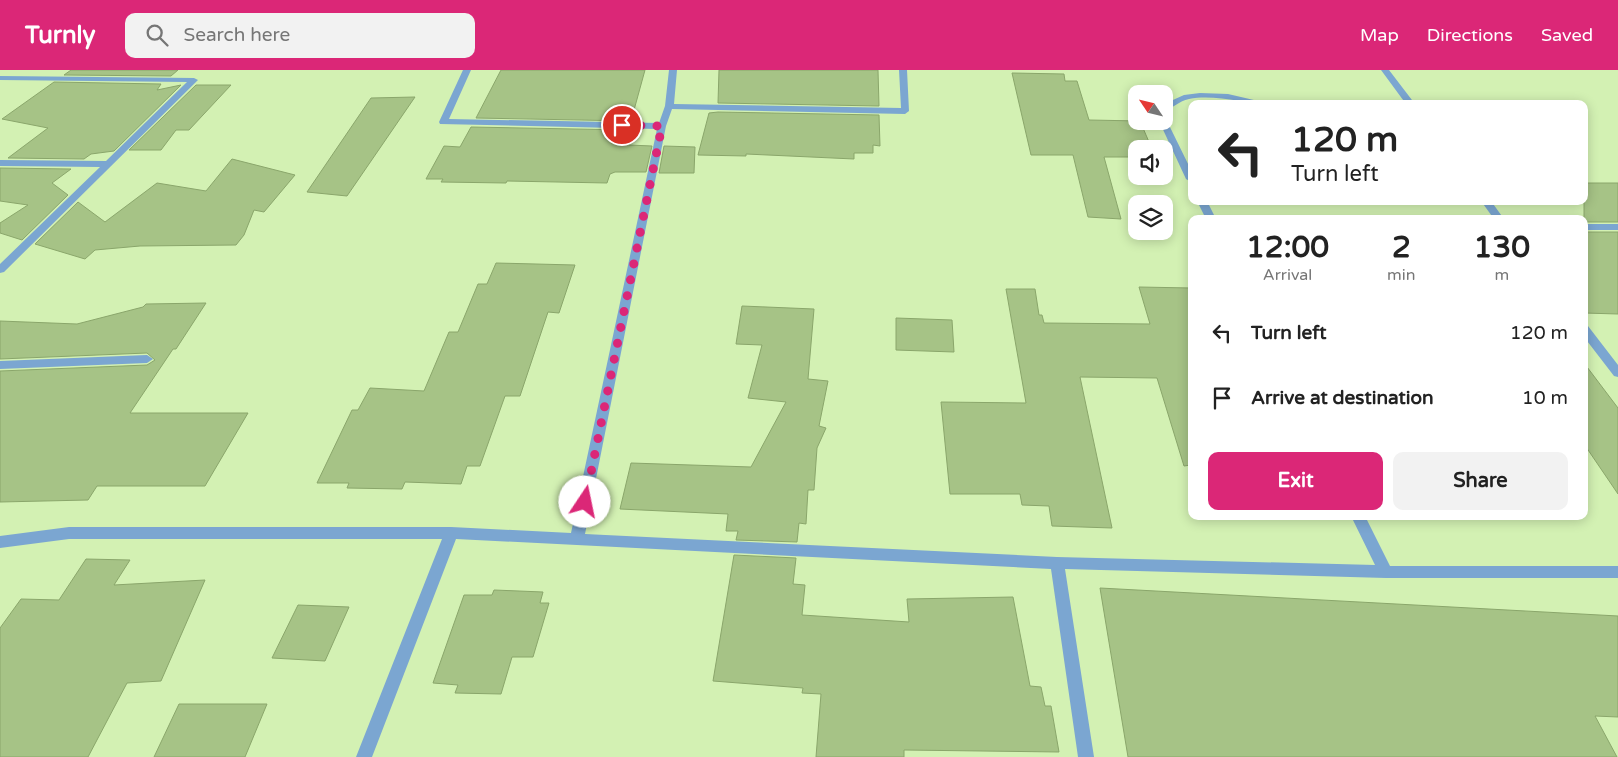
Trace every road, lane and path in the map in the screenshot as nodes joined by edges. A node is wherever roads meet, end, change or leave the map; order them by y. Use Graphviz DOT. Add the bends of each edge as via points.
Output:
graph roads {
  1 [pos="467,70"];
  2 [pos="673,70"];
  3 [pos="903,70"];
  4 [pos="1385,70"];
  5 [pos="0,78"];
  6 [pos="1235,100"];
  7 [pos="1408,100"];
  8 [pos="1173,101"];
  9 [pos="669,106"];
  10 [pos="662,126"];
  11 [pos="1167,130"];
  12 [pos="0,163"];
  13 [pos="108,164"];
  14 [pos="1188,173"];
  15 [pos="1588,227"];
  16 [pos="1618,227"];
  17 [pos="0,270"];
  18 [pos="1588,334"];
  19 [pos="147,359"];
  20 [pos="0,365"];
  21 [pos="1618,373"];
  22 [pos="1360,520"];
  23 [pos="450,534"];
  24 [pos="577,540"];
  25 [pos="0,542"];
  26 [pos="1057,563"];
  27 [pos="1386,572"];
  28 [pos="1618,572"];
  29 [pos="364,757"];
  30 [pos="1086,757"];
  1 -- 10 [label="street" via="443,122"];
  2 -- 9 [label="street"];
  3 -- 9 [label="street" via="905,111"];
  4 -- 7 [label="street"];
  5 -- 13 [label="street" via="194,80"];
  6 -- 8 [label="street" via="1194,95"];
  9 -- 10 [label="street"];
  10 -- 24 [label="street"];
  11 -- 14 [label="street"];
  12 -- 13 [label="street"];
  13 -- 17 [label="street"];
  15 -- 16 [label="street"];
  18 -- 21 [label="street"];
  19 -- 20 [label="street"];
  22 -- 27 [label="street"];
  23 -- 24 [label="street"];
  23 -- 25 [label="street" via="69,533"];
  23 -- 29 [label="street"];
  24 -- 26 [label="street"];
  26 -- 27 [label="street"];
  26 -- 30 [label="street"];
  27 -- 28 [label="street"];
}
